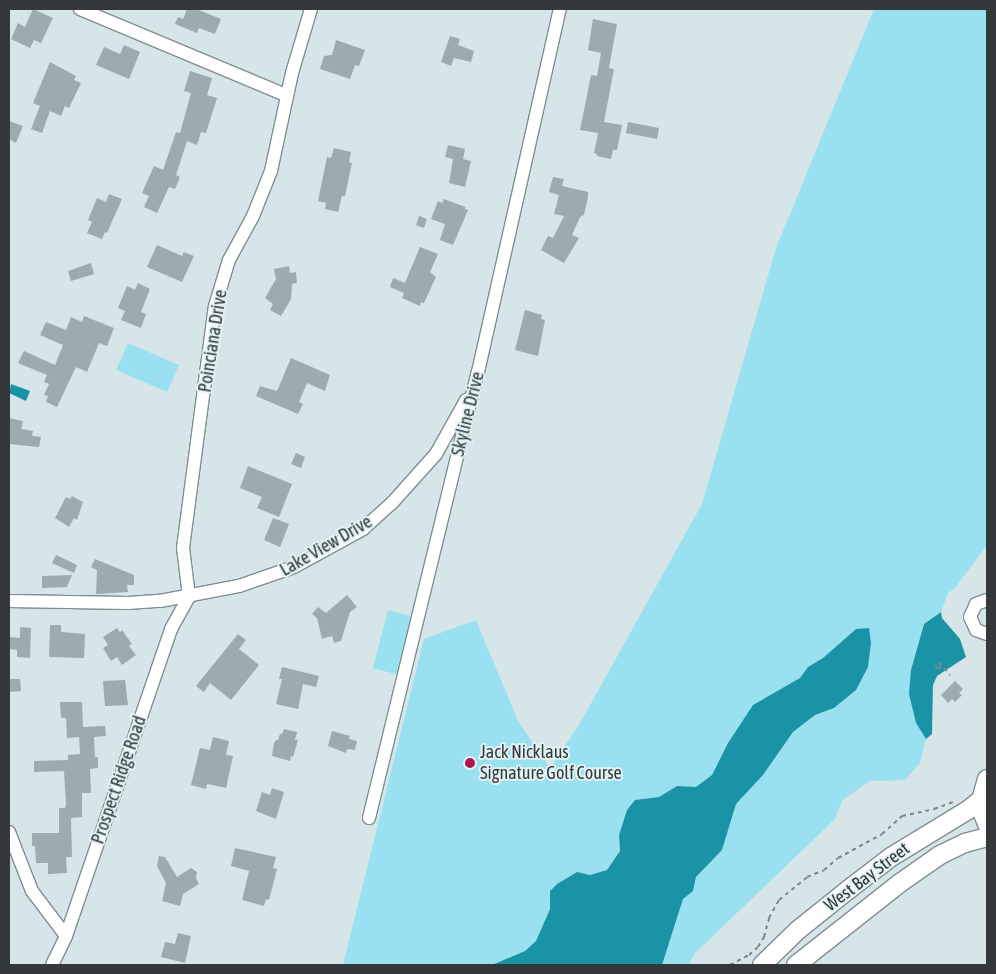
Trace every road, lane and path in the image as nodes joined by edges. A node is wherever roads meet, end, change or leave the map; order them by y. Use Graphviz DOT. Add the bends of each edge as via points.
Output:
graph roads {
  1 [pos="80,9"];
  2 [pos="311,9"];
  3 [pos="560,9"];
  4 [pos="286,95"];
  5 [pos="478,372"];
  6 [pos="189,596"];
  7 [pos="987,600"];
  8 [pos="9,601"];
  9 [pos="987,634"];
  10 [pos="939,662"];
  11 [pos="935,665"];
  12 [pos="942,666"];
  13 [pos="950,675"];
  14 [pos="987,779"];
  15 [pos="960,799"];
  16 [pos="981,800"];
  17 [pos="369,818"];
  18 [pos="987,824"];
  19 [pos="9,832"];
  20 [pos="987,837"];
  21 [pos="66,936"];
  22 [pos="52,965"];
  23 [pos="730,965"];
  24 [pos="762,965"];
  25 [pos="796,965"];
  1 -- 4 [label="street"];
  2 -- 4 [label="street, Poinciana Drive"];
  3 -- 5 [label="street, Skyline Drive"];
  4 -- 6 [label="street, Poinciana Drive" via="271,171 253,216 229,260 215,306 184,548"];
  5 -- 6 [label="street, Lake View Drive" via="465,403 436,454 397,498 363,529 294,567 264,579"];
  5 -- 17 [label="street, Skyline Drive"];
  6 -- 8 [label="street, Lake View Drive" via="128,603"];
  6 -- 21 [label="street, Prospect Ridge Road" via="171,630"];
  7 -- 9 [label="street" via="976,604 970,617 976,630"];
  10 -- 12 [label="path"];
  11 -- 12 [label="path" via="938,669"];
  12 -- 13 [label="path"];
  14 -- 16 [label="main road"];
  15 -- 23 [label="path" via="902,816 882,834 807,877 779,900 758,947 749,956"];
  16 -- 18 [label="main road"];
  16 -- 24 [label="main road, West Bay Street" via="870,873 798,930"];
  19 -- 21 [label="street" via="32,891"];
  20 -- 25 [label="main road, West Bay Street" via="964,842 940,855"];
  21 -- 22 [label="street, Prospect Ridge Road"];
}
